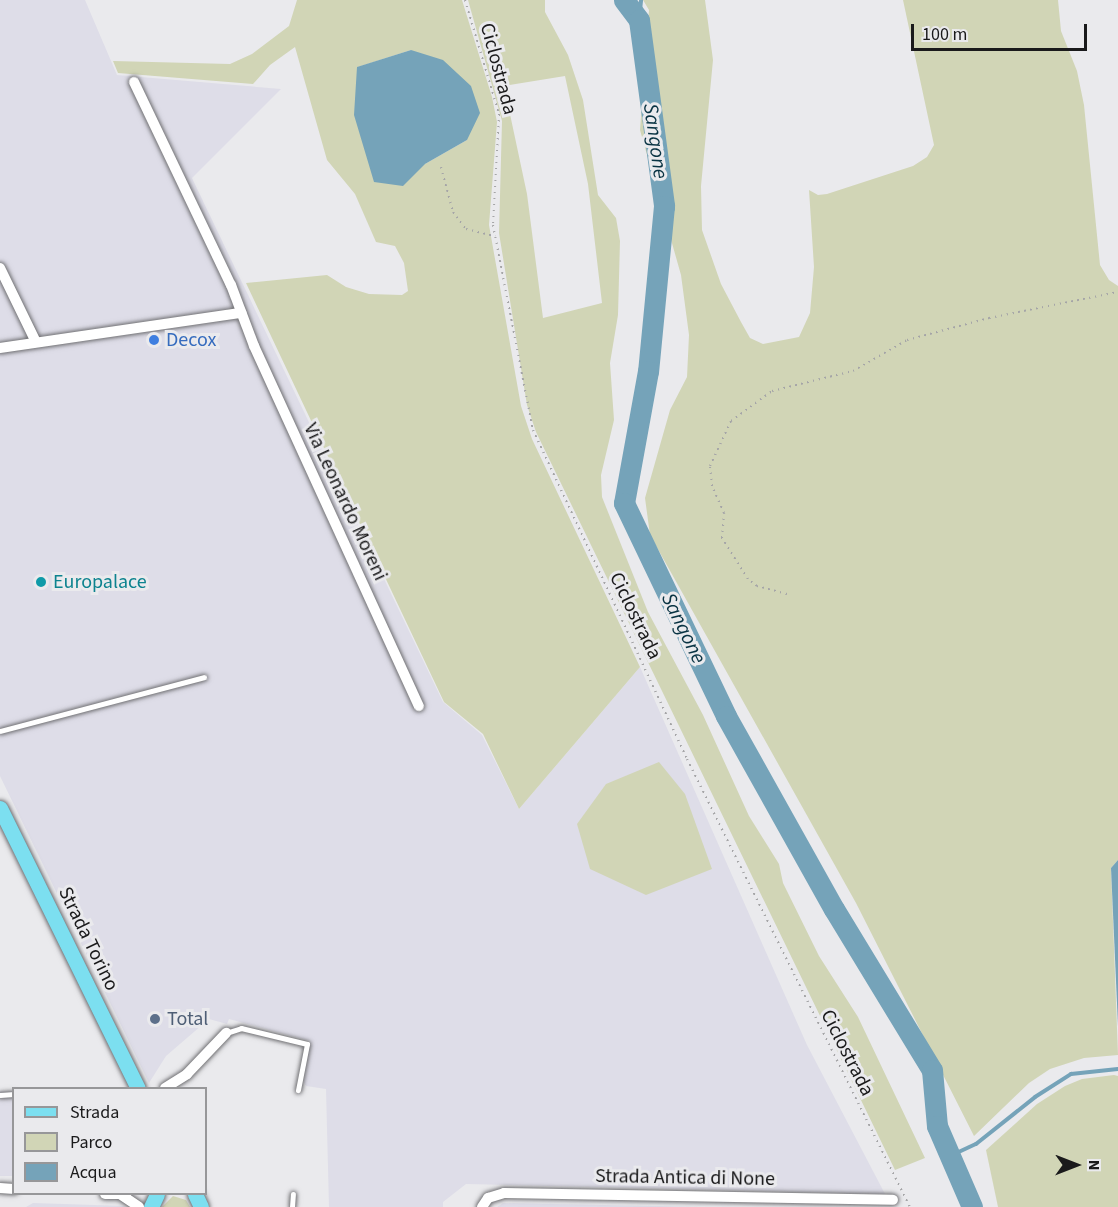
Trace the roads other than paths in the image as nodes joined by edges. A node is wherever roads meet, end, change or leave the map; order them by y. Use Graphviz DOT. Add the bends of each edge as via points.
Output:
graph roads {
  1 [pos="134,82"];
  2 [pos="0,268"];
  3 [pos="241,313"];
  4 [pos="36,342"];
  5 [pos="0,348"];
  6 [pos="204,677"];
  7 [pos="419,706"];
  8 [pos="0,731"];
  9 [pos="0,808"];
  10 [pos="226,1033"];
  11 [pos="137,1087"];
  12 [pos="168,1087"];
  13 [pos="298,1090"];
  14 [pos="293,1194"];
  15 [pos="124,1195"];
  16 [pos="893,1200"];
  17 [pos="674,1202"];
  18 [pos="486,1204"];
  19 [pos="140,1207"];
  20 [pos="292,1207"];
  1 -- 3 [label="street, Via Leonardo Moreni"];
  2 -- 4 [label="street"];
  3 -- 4 [label="street"];
  3 -- 7 [label="street, Via Leonardo Moreni"];
  4 -- 5 [label="street"];
  6 -- 8 [label="lane"];
  9 -- 11 [label="main road, Strada Torino"];
  10 -- 12 [label="street" via="187,1074"];
  10 -- 13 [label="lane" via="241,1028 307,1044"];
  14 -- 20 [label="lane"];
  15 -- 19 [label="street"];
  16 -- 17 [label="street, Strada Antica di None"];
  17 -- 18 [label="street, Strada Antica di None" via="504,1193"];
}
